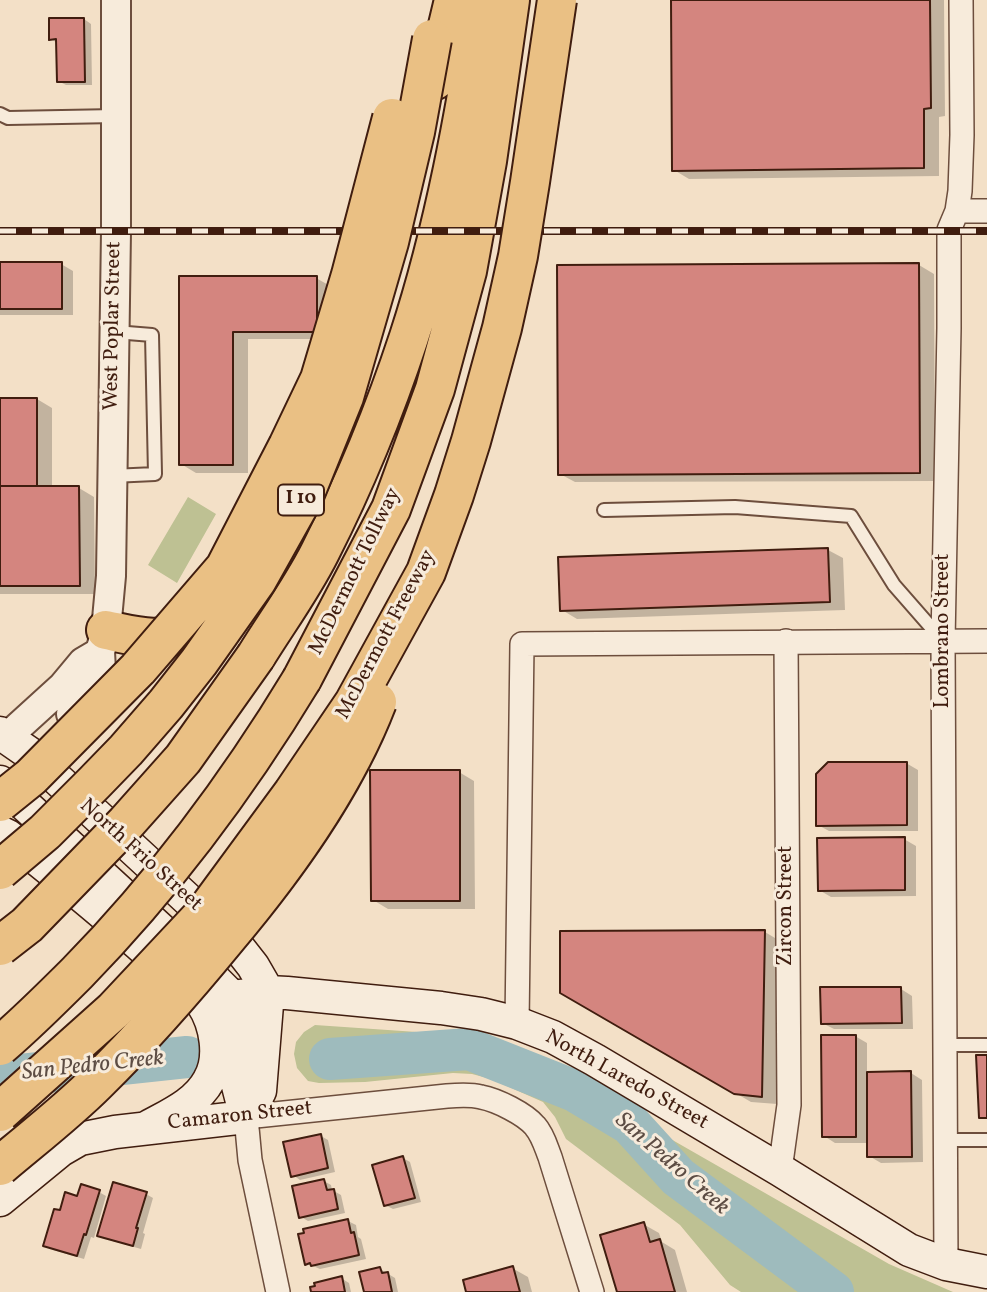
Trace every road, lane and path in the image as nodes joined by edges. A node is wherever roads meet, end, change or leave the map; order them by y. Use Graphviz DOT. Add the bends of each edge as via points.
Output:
graph roads {
  1 [pos="116,0"];
  2 [pos="439,0"];
  3 [pos="454,0"];
  4 [pos="483,0"];
  5 [pos="510,0"];
  6 [pos="541,0"];
  7 [pos="557,0"];
  8 [pos="961,0"];
  9 [pos="432,39"];
  10 [pos="0,114"];
  11 [pos="116,116"];
  12 [pos="957,211"];
  13 [pos="987,211"];
  14 [pos="474,234"];
  15 [pos="114,332"];
  16 [pos="112,476"];
  17 [pos="604,510"];
  18 [pos="426,572"];
  19 [pos="103,641"];
  20 [pos="943,641"];
  21 [pos="987,641"];
  22 [pos="786,642"];
  23 [pos="9,742"];
  24 [pos="0,781"];
  25 [pos="0,802"];
  26 [pos="0,832"];
  27 [pos="0,870"];
  28 [pos="0,946"];
  29 [pos="268,992"];
  30 [pos="232,998"];
  31 [pos="517,1023"];
  32 [pos="945,1045"];
  33 [pos="987,1045"];
  34 [pos="0,1046"];
  35 [pos="0,1112"];
  36 [pos="246,1117"];
  37 [pos="146,1128"];
  38 [pos="946,1140"];
  39 [pos="987,1140"];
  40 [pos="0,1166"];
  41 [pos="780,1170"];
  42 [pos="0,1200"];
  43 [pos="946,1264"];
  44 [pos="987,1272"];
  45 [pos="278,1292"];
  46 [pos="592,1292"];
  1 -- 11 [label="street, West Poplar Street"];
  2 -- 9 [label="highway, I 10"];
  3 -- 19 [label="highway" via="377,304 330,418 260,539 203,614 179,634"];
  4 -- 28 [label="highway, McDermott Tollway, bridge" via="458,146 410,337 354,480 319,554 256,656 183,759 36,915"];
  5 -- 14 [label="highway, McDermott Tollway"];
  6 -- 14 [label="highway"];
  7 -- 18 [label="highway, McDermott Freeway, bridge" via="530,182 502,327 471,441"];
  8 -- 12 [label="street, Lombrano Street" via="962,135"];
  9 -- 25 [label="highway, bridge" via="396,104 320,379 225,568 138,669 31,777"];
  9 -- 27 [label="highway, I 10, bridge" via="389,242 344,397 304,495 257,580 166,704 94,783"];
  10 -- 11 [label="lane" via="8,118"];
  11 -- 15 [label="street, West Poplar Street"];
  12 -- 13 [label="street"];
  12 -- 20 [label="street, Lombrano Street" via="949,230"];
  14 -- 34 [label="highway, McDermott Tollway, bridge" via="435,389 391,509 302,679 192,842 107,942"];
  15 -- 16 [label="street, West Poplar Street"];
  15 -- 16 [label="lane" via="152,335 155,474"];
  16 -- 19 [label="street, West Poplar Street" via="111,576"];
  17 -- 20 [label="lane" via="735,507 851,516 894,585"];
  18 -- 35 [label="highway, McDermott Freeway, bridge" via="354,703 204,914 113,1011"];
  18 -- 40 [label="highway, bridge" via="368,725 293,852 148,1030 95,1084"];
  19 -- 23 [label="street"];
  20 -- 21 [label="street"];
  20 -- 22 [label="street"];
  20 -- 32 [label="street, Lombrano Street"];
  22 -- 31 [label="street" via="522,644"];
  22 -- 41 [label="street, Zircon Street" via="789,1105"];
  23 -- 24 [label="street"];
  23 -- 29 [label="main road, North Frio Street" via="235,943"];
  24 -- 30 [label="main road, North Frio Street"];
  26 -- 37 [label="main road" via="114,922 182,982 209,1016 216,1046 211,1079 186,1106"];
  29 -- 30 [label="main road, North Laredo Street"];
  29 -- 31 [label="main road, North Laredo Street" via="441,1008"];
  29 -- 36 [label="main road" via="260,1091"];
  30 -- 36 [label="main road" via="241,1031 237,1082"];
  31 -- 41 [label="main road, North Laredo Street" via="595,1060"];
  32 -- 33 [label="lane"];
  32 -- 38 [label="street, Lombrano Street"];
  36 -- 37 [label="main road, Camaron Street"];
  36 -- 45 [label="street" via="250,1160"];
  36 -- 46 [label="street, Camaron Street" via="447,1096 500,1103 535,1125 543,1139"];
  37 -- 42 [label="main road, Camaron Street" via="80,1139"];
  38 -- 39 [label="lane"];
  38 -- 43 [label="street, Lombrano Street"];
  41 -- 43 [label="main road, North Laredo Street" via="909,1250"];
  43 -- 44 [label="main road, North Laredo Street"];
}
